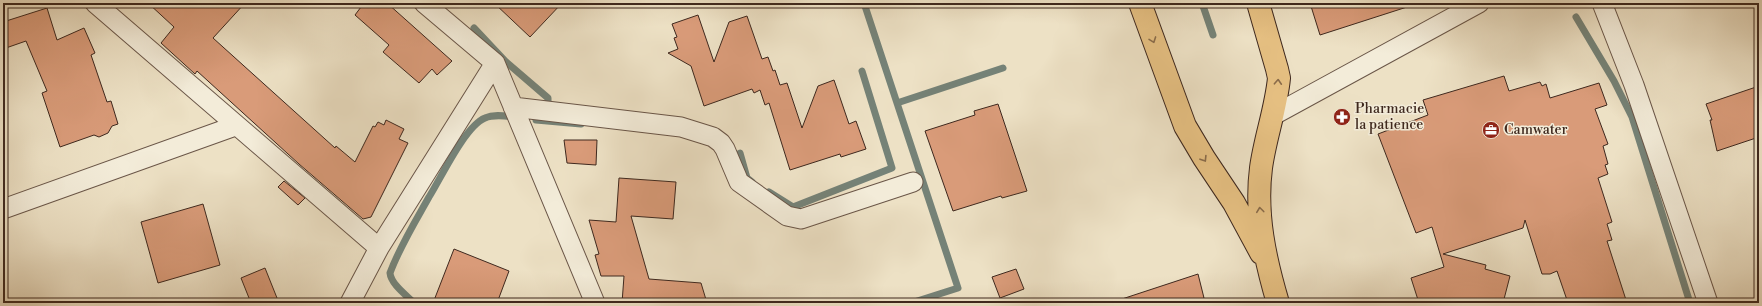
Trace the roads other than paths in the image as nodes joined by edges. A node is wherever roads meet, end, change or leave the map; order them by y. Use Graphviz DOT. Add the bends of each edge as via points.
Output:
graph roads {
  1 [pos="95,3"];
  2 [pos="424,3"];
  3 [pos="1140,3"];
  4 [pos="1258,3"];
  5 [pos="1479,3"];
  6 [pos="1602,3"];
  7 [pos="495,63"];
  8 [pos="513,107"];
  9 [pos="1272,116"];
  10 [pos="235,126"];
  11 [pos="913,182"];
  12 [pos="3,209"];
  13 [pos="379,248"];
  14 [pos="1266,263"];
  15 [pos="350,303"];
  16 [pos="596,303"];
  17 [pos="1278,303"];
  18 [pos="1708,303"];
  1 -- 10 [label="street"];
  2 -- 7 [label="street"];
  3 -- 14 [label="main road, one-way" via="1185,126 1234,203"];
  9 -- 4 [label="main road, one-way" via="1279,78"];
  5 -- 9 [label="street"];
  6 -- 18 [label="street" via="1634,85"];
  7 -- 8 [label="street"];
  7 -- 13 [label="street"];
  8 -- 11 [label="street" via="681,127 713,137 726,149 739,182 793,218 801,219"];
  8 -- 16 [label="street"];
  14 -- 9 [label="main road, one-way" via="1259,202 1261,168"];
  10 -- 12 [label="street"];
  10 -- 13 [label="street"];
  13 -- 15 [label="street"];
  14 -- 17 [label="main road"];
}
